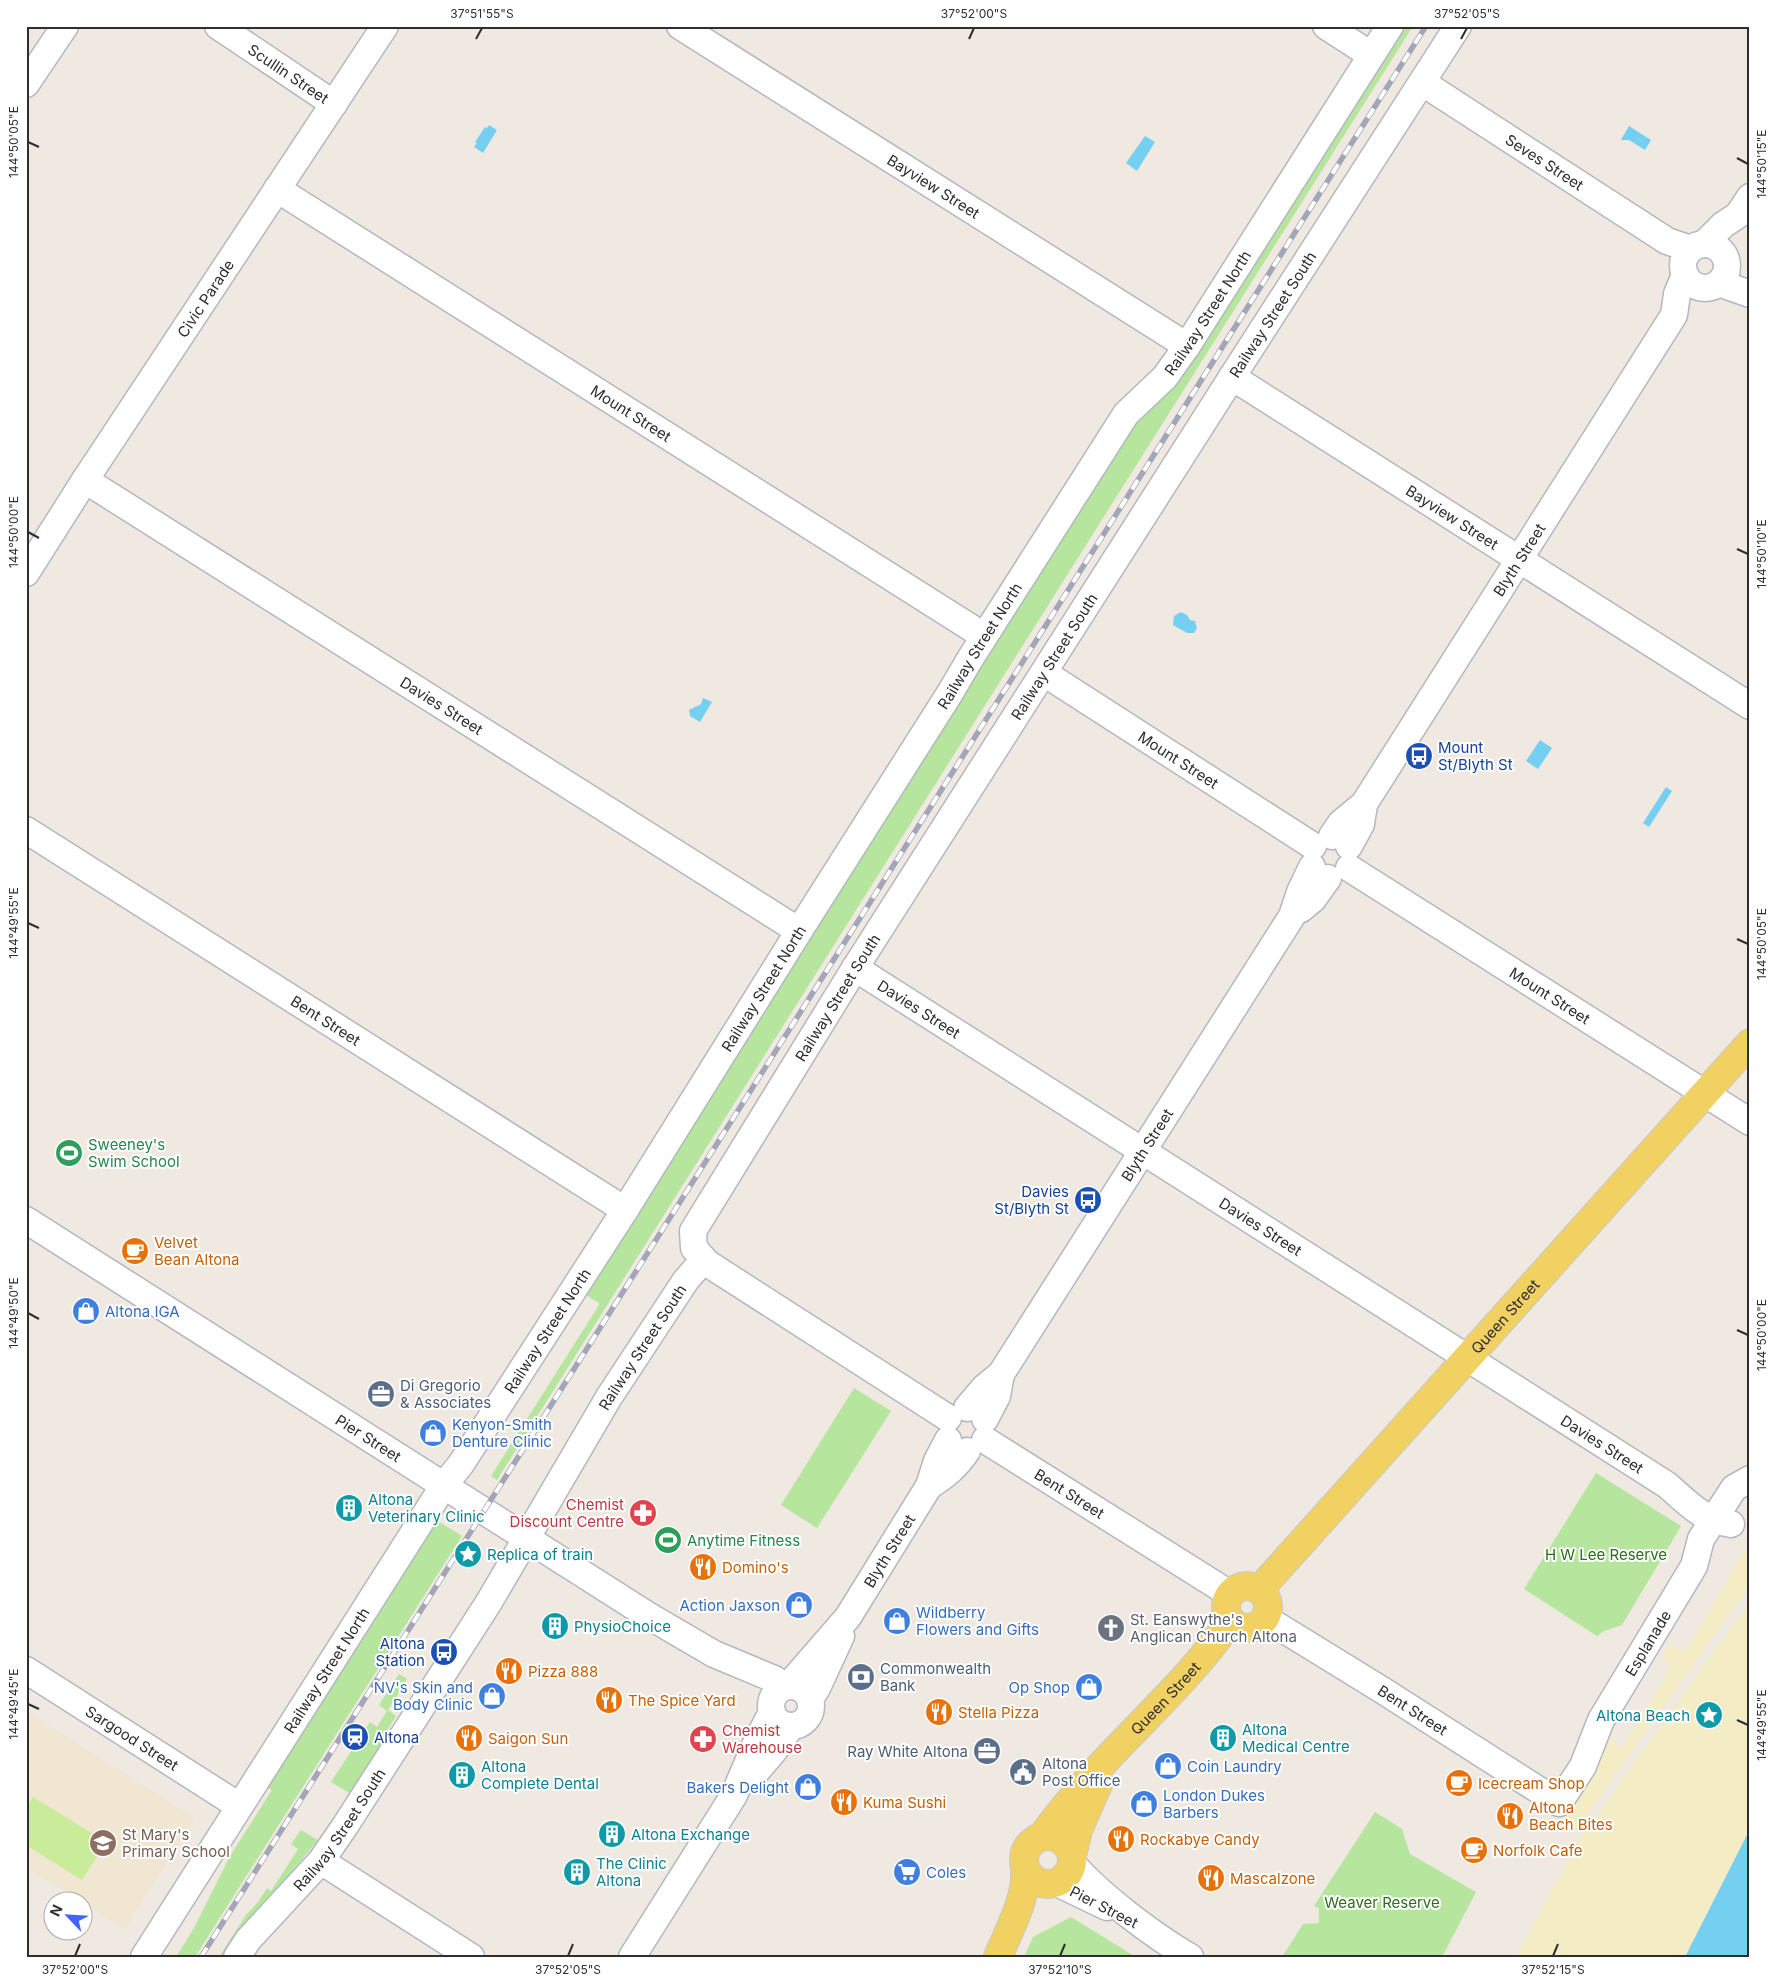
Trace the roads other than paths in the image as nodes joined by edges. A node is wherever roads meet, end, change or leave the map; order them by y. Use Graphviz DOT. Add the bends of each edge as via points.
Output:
graph roads {
  1 [pos="65,26"];
  2 [pos="218,26"];
  3 [pos="385,26"];
  4 [pos="680,26"];
  5 [pos="1326,26"];
  6 [pos="1390,26"];
  7 [pos="1458,26"];
  8 [pos="1371,55"];
  9 [pos="1423,83"];
  10 [pos="26,84"];
  11 [pos="334,104"];
  12 [pos="277,189"];
  13 [pos="1744,206"];
  14 [pos="1705,266"];
  15 [pos="1748,293"];
  16 [pos="1187,346"];
  17 [pos="1232,377"];
  18 [pos="85,480"];
  19 [pos="1518,560"];
  20 [pos="26,573"];
  21 [pos="984,636"];
  22 [pos="1044,673"];
  23 [pos="1750,706"];
  24 [pos="26,830"];
  25 [pos="1331,857"];
  26 [pos="799,931"];
  27 [pos="855,968"];
  28 [pos="1750,1043"];
  29 [pos="1706,1094"];
  30 [pos="1750,1122"];
  31 [pos="1143,1151"];
  32 [pos="625,1210"];
  33 [pos="26,1220"];
  34 [pos="707,1263"];
  35 [pos="1468,1357"];
  36 [pos="967,1429"];
  37 [pos="1750,1479"];
  38 [pos="444,1485"];
  39 [pos="1750,1494"];
  40 [pos="1722,1518"];
  41 [pos="526,1537"];
  42 [pos="1259,1590"];
  43 [pos="1230,1594"];
  44 [pos="1265,1618"];
  45 [pos="1230,1621"];
  46 [pos="714,1654"];
  47 [pos="26,1670"];
  48 [pos="795,1690"];
  49 [pos="778,1715"];
  50 [pos="1117,1750"];
  51 [pos="1553,1800"];
  52 [pos="239,1806"];
  53 [pos="1042,1836"];
  54 [pos="321,1861"];
  55 [pos="1025,1870"];
  56 [pos="1063,1872"];
  57 [pos="144,1957"];
  58 [pos="237,1957"];
  59 [pos="470,1957"];
  60 [pos="632,1957"];
  61 [pos="998,1957"];
  62 [pos="1006,1957"];
  63 [pos="1190,1957"];
  1 -- 10 [label="street"];
  2 -- 11 [label="street, Scullin Street"];
  3 -- 11 [label="street, Civic Parade"];
  4 -- 16 [label="street, Bayview Street"];
  5 -- 8 [label="street"];
  6 -- 8 [label="street, Railway Street North"];
  7 -- 9 [label="street, Railway Street South"];
  8 -- 16 [label="street, Railway Street North"];
  9 -- 14 [label="street, Seves Street"];
  9 -- 17 [label="street, Railway Street South"];
  11 -- 12 [label="street, Civic Parade"];
  12 -- 18 [label="street, Civic Parade"];
  12 -- 21 [label="street, Mount Street"];
  13 -- 14 [label="street, Blyth Street" via="1723,225"];
  14 -- 15 [label="street, Seves Street"];
  14 -- 19 [label="street, Blyth Street" via="1677,294 1674,315"];
  16 -- 21 [label="street, Railway Street North" via="1165,377 1126,414"];
  17 -- 19 [label="street, Bayview Street"];
  17 -- 22 [label="street, Railway Street South"];
  18 -- 20 [label="street, Civic Parade"];
  18 -- 26 [label="street, Davies Street"];
  19 -- 23 [label="street, Bayview Street"];
  19 -- 25 [label="street, Blyth Street" via="1364,804 1345,819"];
  21 -- 26 [label="street, Railway Street North"];
  22 -- 25 [label="street, Mount Street"];
  22 -- 27 [label="street, Railway Street South"];
  24 -- 32 [label="street, Bent Street"];
  25 -- 29 [label="street, Mount Street"];
  25 -- 31 [label="street, Blyth Street" via="1300,892 1292,916"];
  26 -- 32 [label="street, Railway Street North"];
  27 -- 31 [label="street, Davies Street"];
  27 -- 34 [label="street, Railway Street South" via="693,1231 694,1248"];
  28 -- 29 [label="main road, Queen Street"];
  29 -- 30 [label="street, Mount Street"];
  29 -- 35 [label="main road, Queen Street"];
  31 -- 35 [label="street, Davies Street"];
  31 -- 36 [label="street, Blyth Street" via="1001,1374 997,1396"];
  32 -- 38 [label="street, Railway Street North" via="461,1464"];
  33 -- 38 [label="street, Pier Street"];
  34 -- 36 [label="street, Bent Street"];
  34 -- 41 [label="street, Railway Street South" via="701,1263 686,1280 610,1397"];
  35 -- 40 [label="street, Davies Street" via="1667,1485 1702,1514"];
  35 -- 42 [label="main road, Queen Street"];
  36 -- 43 [label="street, Bent Street"];
  36 -- 48 [label="street, Blyth Street" via="937,1461 929,1486 848,1616"];
  37 -- 40 [label="street, Esplanade" via="1734,1488"];
  38 -- 41 [label="street, Pier Street"];
  38 -- 52 [label="street, Railway Street North"];
  39 -- 40 [label="street, Esplanade"];
  40 -- 51 [label="street, Esplanade" via="1715,1548 1694,1566 1602,1720 1583,1766"];
  41 -- 46 [label="street, Pier Street"];
  41 -- 54 [label="street, Railway Street South" via="489,1602"];
  42 -- 43 [label="main road" via="1240,1587"];
  42 -- 44 [label="main road" via="1267,1600"];
  43 -- 45 [label="main road" via="1225,1608"];
  44 -- 45 [label="main road" via="1255,1627 1248,1628"];
  44 -- 51 [label="street, Bent Street"];
  45 -- 50 [label="main road, Queen Street" via="1166,1700"];
  46 -- 48 [label="street, Pier Street"];
  46 -- 49 [label="street, Pier Street"];
  47 -- 52 [label="street, Sargood Street"];
  48 -- 49 [label="street, Blyth Street" via="776,1692"];
  48 -- 49 [label="street" via="812,1710 809,1715 802,1724"];
  49 -- 60 [label="street" via="774,1752 734,1795"];
  50 -- 53 [label="main road, Queen Street"];
  50 -- 56 [label="main road, Queen Street" via="1087,1806"];
  52 -- 57 [label="street, Railway Street North"];
  53 -- 55 [label="main road" via="1033,1840 1025,1850"];
  53 -- 56 [label="main road" via="1062,1840 1070,1850"];
  54 -- 58 [label="street, Railway Street South" via="248,1940"];
  54 -- 59 [label="street"];
  55 -- 56 [label="main road" via="1035,1881"];
  55 -- 61 [label="main road" via="1021,1902"];
  56 -- 62 [label="main road, Queen Street" via="1031,1910"];
  56 -- 63 [label="street, Pier Street"];
}
